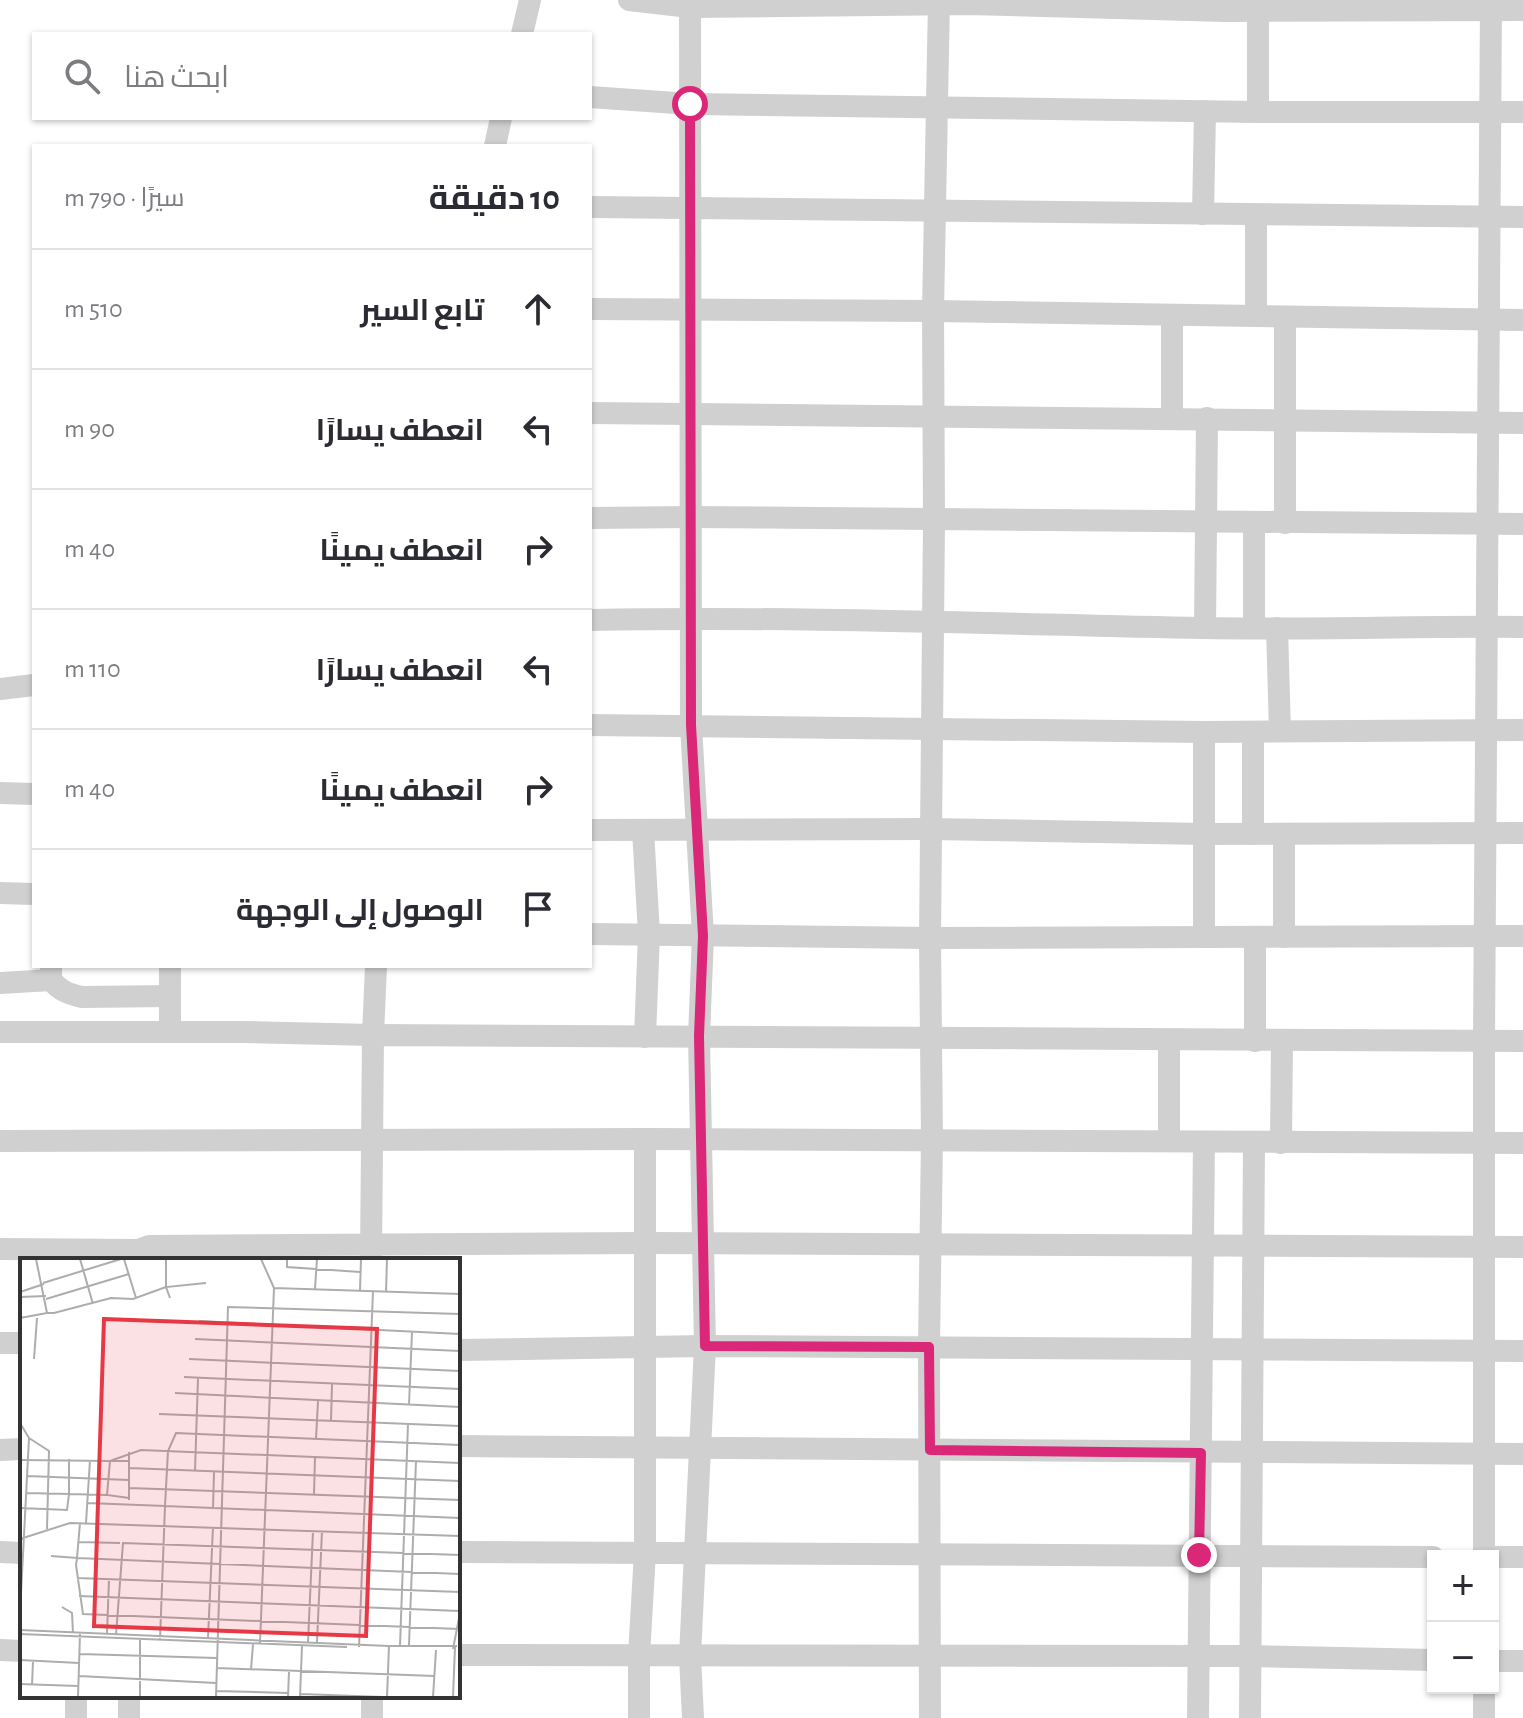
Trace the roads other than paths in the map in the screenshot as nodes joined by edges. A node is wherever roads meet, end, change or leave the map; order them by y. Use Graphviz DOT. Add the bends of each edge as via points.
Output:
graph roads {
  1 [pos="530,0"];
  2 [pos="629,0"];
  3 [pos="939,2"];
  4 [pos="690,3"];
  5 [pos="1287,5"];
  6 [pos="1491,5"];
  7 [pos="1225,6"];
  8 [pos="1523,10"];
  9 [pos="1258,11"];
  10 [pos="522,32"];
  11 [pos="592,97"];
  12 [pos="690,104"];
  13 [pos="936,107"];
  14 [pos="1205,111"];
  15 [pos="1258,112"];
  16 [pos="1492,112"];
  17 [pos="1523,112"];
  18 [pos="501,120"];
  19 [pos="495,144"];
  20 [pos="592,207"];
  21 [pos="690,210"];
  22 [pos="934,210"];
  23 [pos="1203,214"];
  24 [pos="1256,215"];
  25 [pos="1523,217"];
  26 [pos="1491,218"];
  27 [pos="592,309"];
  28 [pos="690,309"];
  29 [pos="933,311"];
  30 [pos="1172,315"];
  31 [pos="1256,316"];
  32 [pos="1285,317"];
  33 [pos="1491,320"];
  34 [pos="1523,320"];
  35 [pos="592,413"];
  36 [pos="690,416"];
  37 [pos="933,418"];
  38 [pos="1172,418"];
  39 [pos="1207,418"];
  40 [pos="1285,419"];
  41 [pos="1523,423"];
  42 [pos="1489,424"];
  43 [pos="690,517"];
  44 [pos="592,518"];
  45 [pos="934,521"];
  46 [pos="1205,523"];
  47 [pos="1254,523"];
  48 [pos="1285,523"];
  49 [pos="1487,523"];
  50 [pos="1523,524"];
  51 [pos="690,618"];
  52 [pos="592,620"];
  53 [pos="932,621"];
  54 [pos="1487,626"];
  55 [pos="1523,627"];
  56 [pos="1205,628"];
  57 [pos="1266,628"];
  58 [pos="32,685"];
  59 [pos="0,689"];
  60 [pos="592,725"];
  61 [pos="691,725"];
  62 [pos="933,728"];
  63 [pos="1486,730"];
  64 [pos="1523,730"];
  65 [pos="1280,731"];
  66 [pos="1204,732"];
  67 [pos="1253,732"];
  68 [pos="0,793"];
  69 [pos="32,794"];
  70 [pos="696,829"];
  71 [pos="931,829"];
  72 [pos="592,830"];
  73 [pos="643,830"];
  74 [pos="1485,832"];
  75 [pos="1523,833"];
  76 [pos="1204,834"];
  77 [pos="1253,834"];
  78 [pos="1284,834"];
  79 [pos="0,893"];
  80 [pos="32,894"];
  81 [pos="592,934"];
  82 [pos="649,934"];
  83 [pos="703,936"];
  84 [pos="1484,936"];
  85 [pos="1523,936"];
  86 [pos="1204,937"];
  87 [pos="1255,937"];
  88 [pos="1284,937"];
  89 [pos="930,938"];
  90 [pos="170,968"];
  91 [pos="376,968"];
  92 [pos="51,973"];
  93 [pos="0,983"];
  94 [pos="170,996"];
  95 [pos="170,1031"];
  96 [pos="0,1032"];
  97 [pos="373,1035"];
  98 [pos="699,1036"];
  99 [pos="932,1036"];
  100 [pos="645,1037"];
  101 [pos="1169,1041"];
  102 [pos="1255,1041"];
  103 [pos="1282,1041"];
  104 [pos="1484,1041"];
  105 [pos="1523,1041"];
  106 [pos="645,1139"];
  107 [pos="371,1140"];
  108 [pos="703,1140"];
  109 [pos="932,1140"];
  110 [pos="0,1141"];
  111 [pos="1169,1141"];
  112 [pos="1204,1142"];
  113 [pos="1483,1142"];
  114 [pos="1254,1143"];
  115 [pos="1281,1143"];
  116 [pos="1523,1143"];
  117 [pos="646,1243"];
  118 [pos="704,1244"];
  119 [pos="931,1245"];
  120 [pos="1203,1245"];
  121 [pos="1254,1246"];
  122 [pos="1483,1246"];
  123 [pos="1523,1247"];
  124 [pos="0,1249"];
  125 [pos="371,1253"];
  126 [pos="135,1255"];
  127 [pos="705,1346"];
  128 [pos="647,1347"];
  129 [pos="929,1347"];
  130 [pos="1201,1349"];
  131 [pos="460,1350"];
  132 [pos="1253,1350"];
  133 [pos="1483,1351"];
  134 [pos="1523,1351"];
  135 [pos="460,1446"];
  136 [pos="700,1446"];
  137 [pos="645,1447"];
  138 [pos="20,1449"];
  139 [pos="0,1450"];
  140 [pos="930,1450"];
  141 [pos="1201,1453"];
  142 [pos="1252,1453"];
  143 [pos="1483,1454"];
  144 [pos="1523,1454"];
  145 [pos="1484,1550"];
  146 [pos="0,1552"];
  147 [pos="460,1552"];
  148 [pos="645,1552"];
  149 [pos="696,1552"];
  150 [pos="20,1553"];
  151 [pos="1199,1555"];
  152 [pos="1251,1555"];
  153 [pos="931,1556"];
  154 [pos="1427,1557"];
  155 [pos="1499,1557"];
  156 [pos="1523,1557"];
  157 [pos="0,1650"];
  158 [pos="20,1651"];
  159 [pos="460,1655"];
  160 [pos="639,1656"];
  161 [pos="690,1656"];
  162 [pos="1250,1656"];
  163 [pos="930,1657"];
  164 [pos="1198,1657"];
  165 [pos="1427,1660"];
  166 [pos="1499,1661"];
  167 [pos="1523,1661"];
  168 [pos="1484,1694"];
  169 [pos="639,1718"];
  170 [pos="693,1718"];
  171 [pos="930,1718"];
  172 [pos="1198,1718"];
  173 [pos="1250,1718"];
  174 [pos="1484,1718"];
  1 -- 10 [label="street"];
  2 -- 4 [label="street"];
  3 -- 4 [label="street"];
  3 -- 7 [label="street"];
  3 -- 13 [label="street"];
  4 -- 12 [label="street"];
  5 -- 6 [label="street"];
  5 -- 9 [label="street"];
  6 -- 8 [label="street"];
  6 -- 16 [label="street"];
  7 -- 9 [label="street"];
  9 -- 15 [label="street"];
  11 -- 12 [label="street"];
  12 -- 13 [label="street"];
  12 -- 21 [label="street"];
  13 -- 14 [label="street"];
  13 -- 22 [label="street"];
  14 -- 15 [label="street"];
  14 -- 23 [label="street"];
  15 -- 16 [label="street"];
  16 -- 17 [label="street"];
  16 -- 26 [label="street"];
  18 -- 19 [label="street"];
  20 -- 21 [label="street"];
  21 -- 22 [label="street"];
  21 -- 28 [label="street"];
  22 -- 23 [label="street"];
  22 -- 29 [label="street"];
  23 -- 24 [label="street"];
  24 -- 26 [label="street"];
  24 -- 31 [label="street"];
  25 -- 26 [label="street"];
  26 -- 33 [label="street"];
  27 -- 28 [label="street"];
  28 -- 29 [label="street"];
  28 -- 36 [label="street"];
  29 -- 30 [label="street"];
  29 -- 37 [label="street"];
  30 -- 31 [label="street"];
  30 -- 38 [label="street"];
  31 -- 32 [label="street"];
  32 -- 33 [label="street"];
  32 -- 40 [label="street"];
  33 -- 34 [label="street"];
  33 -- 42 [label="street"];
  35 -- 36 [label="street"];
  36 -- 37 [label="street"];
  36 -- 43 [label="street"];
  37 -- 38 [label="street"];
  37 -- 45 [label="street"];
  38 -- 39 [label="street"];
  39 -- 40 [label="street"];
  39 -- 46 [label="street"];
  40 -- 42 [label="street"];
  40 -- 48 [label="street"];
  41 -- 42 [label="street"];
  42 -- 49 [label="street"];
  43 -- 44 [label="street"];
  43 -- 45 [label="street"];
  43 -- 51 [label="street"];
  45 -- 46 [label="street"];
  45 -- 53 [label="street"];
  46 -- 47 [label="street"];
  46 -- 56 [label="street"];
  47 -- 48 [label="street"];
  47 -- 57 [label="street"];
  48 -- 49 [label="street"];
  49 -- 50 [label="street"];
  49 -- 54 [label="street"];
  51 -- 52 [label="street"];
  51 -- 53 [label="street"];
  51 -- 61 [label="street"];
  53 -- 56 [label="street"];
  53 -- 62 [label="street"];
  54 -- 55 [label="street"];
  54 -- 57 [label="street"];
  54 -- 63 [label="street"];
  56 -- 57 [label="street"];
  57 -- 65 [label="street"];
  58 -- 59 [label="street"];
  60 -- 61 [label="street"];
  61 -- 62 [label="street"];
  61 -- 70 [label="street"];
  62 -- 66 [label="street"];
  62 -- 71 [label="street"];
  63 -- 64 [label="street"];
  63 -- 65 [label="street"];
  63 -- 74 [label="street"];
  65 -- 67 [label="street"];
  66 -- 67 [label="street"];
  66 -- 76 [label="street"];
  67 -- 77 [label="street"];
  68 -- 69 [label="street"];
  70 -- 71 [label="street"];
  70 -- 73 [label="street"];
  70 -- 83 [label="street"];
  71 -- 76 [label="street"];
  71 -- 89 [label="street"];
  72 -- 73 [label="street"];
  73 -- 82 [label="street"];
  74 -- 75 [label="street"];
  74 -- 78 [label="street"];
  74 -- 84 [label="street"];
  76 -- 77 [label="street"];
  76 -- 86 [label="street"];
  77 -- 78 [label="street"];
  78 -- 88 [label="street"];
  79 -- 80 [label="street"];
  81 -- 82 [label="street"];
  82 -- 83 [label="street"];
  82 -- 100 [label="street"];
  83 -- 89 [label="street"];
  83 -- 98 [label="street"];
  84 -- 85 [label="street"];
  84 -- 88 [label="street"];
  84 -- 104 [label="street"];
  86 -- 87 [label="street"];
  86 -- 89 [label="street"];
  87 -- 88 [label="street"];
  87 -- 102 [label="street"];
  89 -- 99 [label="street"];
  90 -- 94 [label="street"];
  91 -- 97 [label="street"];
  92 -- 93 [label="street"];
  92 -- 94 [label="street" via="57,988 82,997"];
  94 -- 95 [label="street"];
  95 -- 96 [label="street"];
  95 -- 97 [label="street"];
  97 -- 100 [label="street"];
  97 -- 107 [label="street"];
  98 -- 99 [label="street"];
  98 -- 100 [label="street"];
  98 -- 108 [label="street"];
  99 -- 101 [label="street"];
  99 -- 109 [label="street"];
  101 -- 102 [label="street"];
  101 -- 111 [label="street"];
  102 -- 103 [label="street"];
  103 -- 104 [label="street"];
  103 -- 115 [label="street"];
  104 -- 105 [label="street"];
  104 -- 113 [label="street"];
  106 -- 107 [label="street"];
  106 -- 108 [label="street"];
  106 -- 117 [label="street"];
  107 -- 110 [label="street"];
  107 -- 125 [label="street"];
  108 -- 109 [label="street"];
  108 -- 118 [label="street"];
  109 -- 111 [label="street"];
  109 -- 119 [label="street"];
  111 -- 112 [label="street"];
  112 -- 114 [label="street"];
  112 -- 120 [label="street"];
  113 -- 115 [label="street"];
  113 -- 116 [label="street"];
  113 -- 122 [label="street"];
  114 -- 115 [label="street"];
  114 -- 121 [label="street"];
  117 -- 118 [label="street"];
  117 -- 125 [label="street"];
  117 -- 128 [label="street"];
  118 -- 119 [label="street"];
  118 -- 127 [label="street"];
  119 -- 120 [label="street"];
  119 -- 129 [label="street"];
  120 -- 121 [label="street"];
  120 -- 130 [label="street"];
  121 -- 122 [label="street"];
  121 -- 132 [label="street"];
  122 -- 123 [label="street"];
  122 -- 133 [label="street"];
  124 -- 126 [label="street"];
  125 -- 126 [label="street" via="149,1246"];
  127 -- 128 [label="street"];
  127 -- 129 [label="street"];
  127 -- 136 [label="street"];
  128 -- 131 [label="street"];
  128 -- 137 [label="street"];
  129 -- 130 [label="street"];
  129 -- 140 [label="street"];
  130 -- 132 [label="street"];
  130 -- 141 [label="street"];
  132 -- 133 [label="street"];
  132 -- 142 [label="street"];
  133 -- 134 [label="street"];
  133 -- 143 [label="street"];
  135 -- 137 [label="street"];
  136 -- 137 [label="street"];
  136 -- 140 [label="street"];
  136 -- 149 [label="street"];
  137 -- 148 [label="street"];
  138 -- 139 [label="street"];
  140 -- 141 [label="street"];
  140 -- 153 [label="street"];
  141 -- 142 [label="street"];
  141 -- 151 [label="street"];
  142 -- 143 [label="street"];
  142 -- 152 [label="street"];
  143 -- 144 [label="street"];
  143 -- 145 [label="street"];
  146 -- 150 [label="street"];
  147 -- 148 [label="street"];
  148 -- 149 [label="street"];
  148 -- 160 [label="street"];
  149 -- 153 [label="street"];
  149 -- 161 [label="street"];
  151 -- 152 [label="street"];
  151 -- 153 [label="street"];
  151 -- 164 [label="street"];
  152 -- 154 [label="street"];
  152 -- 162 [label="street"];
  153 -- 163 [label="street"];
  155 -- 156 [label="street"];
  157 -- 158 [label="street"];
  159 -- 160 [label="street"];
  160 -- 161 [label="street"];
  160 -- 169 [label="street"];
  161 -- 163 [label="street"];
  161 -- 170 [label="street"];
  162 -- 164 [label="street"];
  162 -- 165 [label="street"];
  162 -- 173 [label="street"];
  163 -- 164 [label="street"];
  163 -- 171 [label="street"];
  164 -- 172 [label="street"];
  166 -- 167 [label="street"];
  168 -- 174 [label="street"];
}
